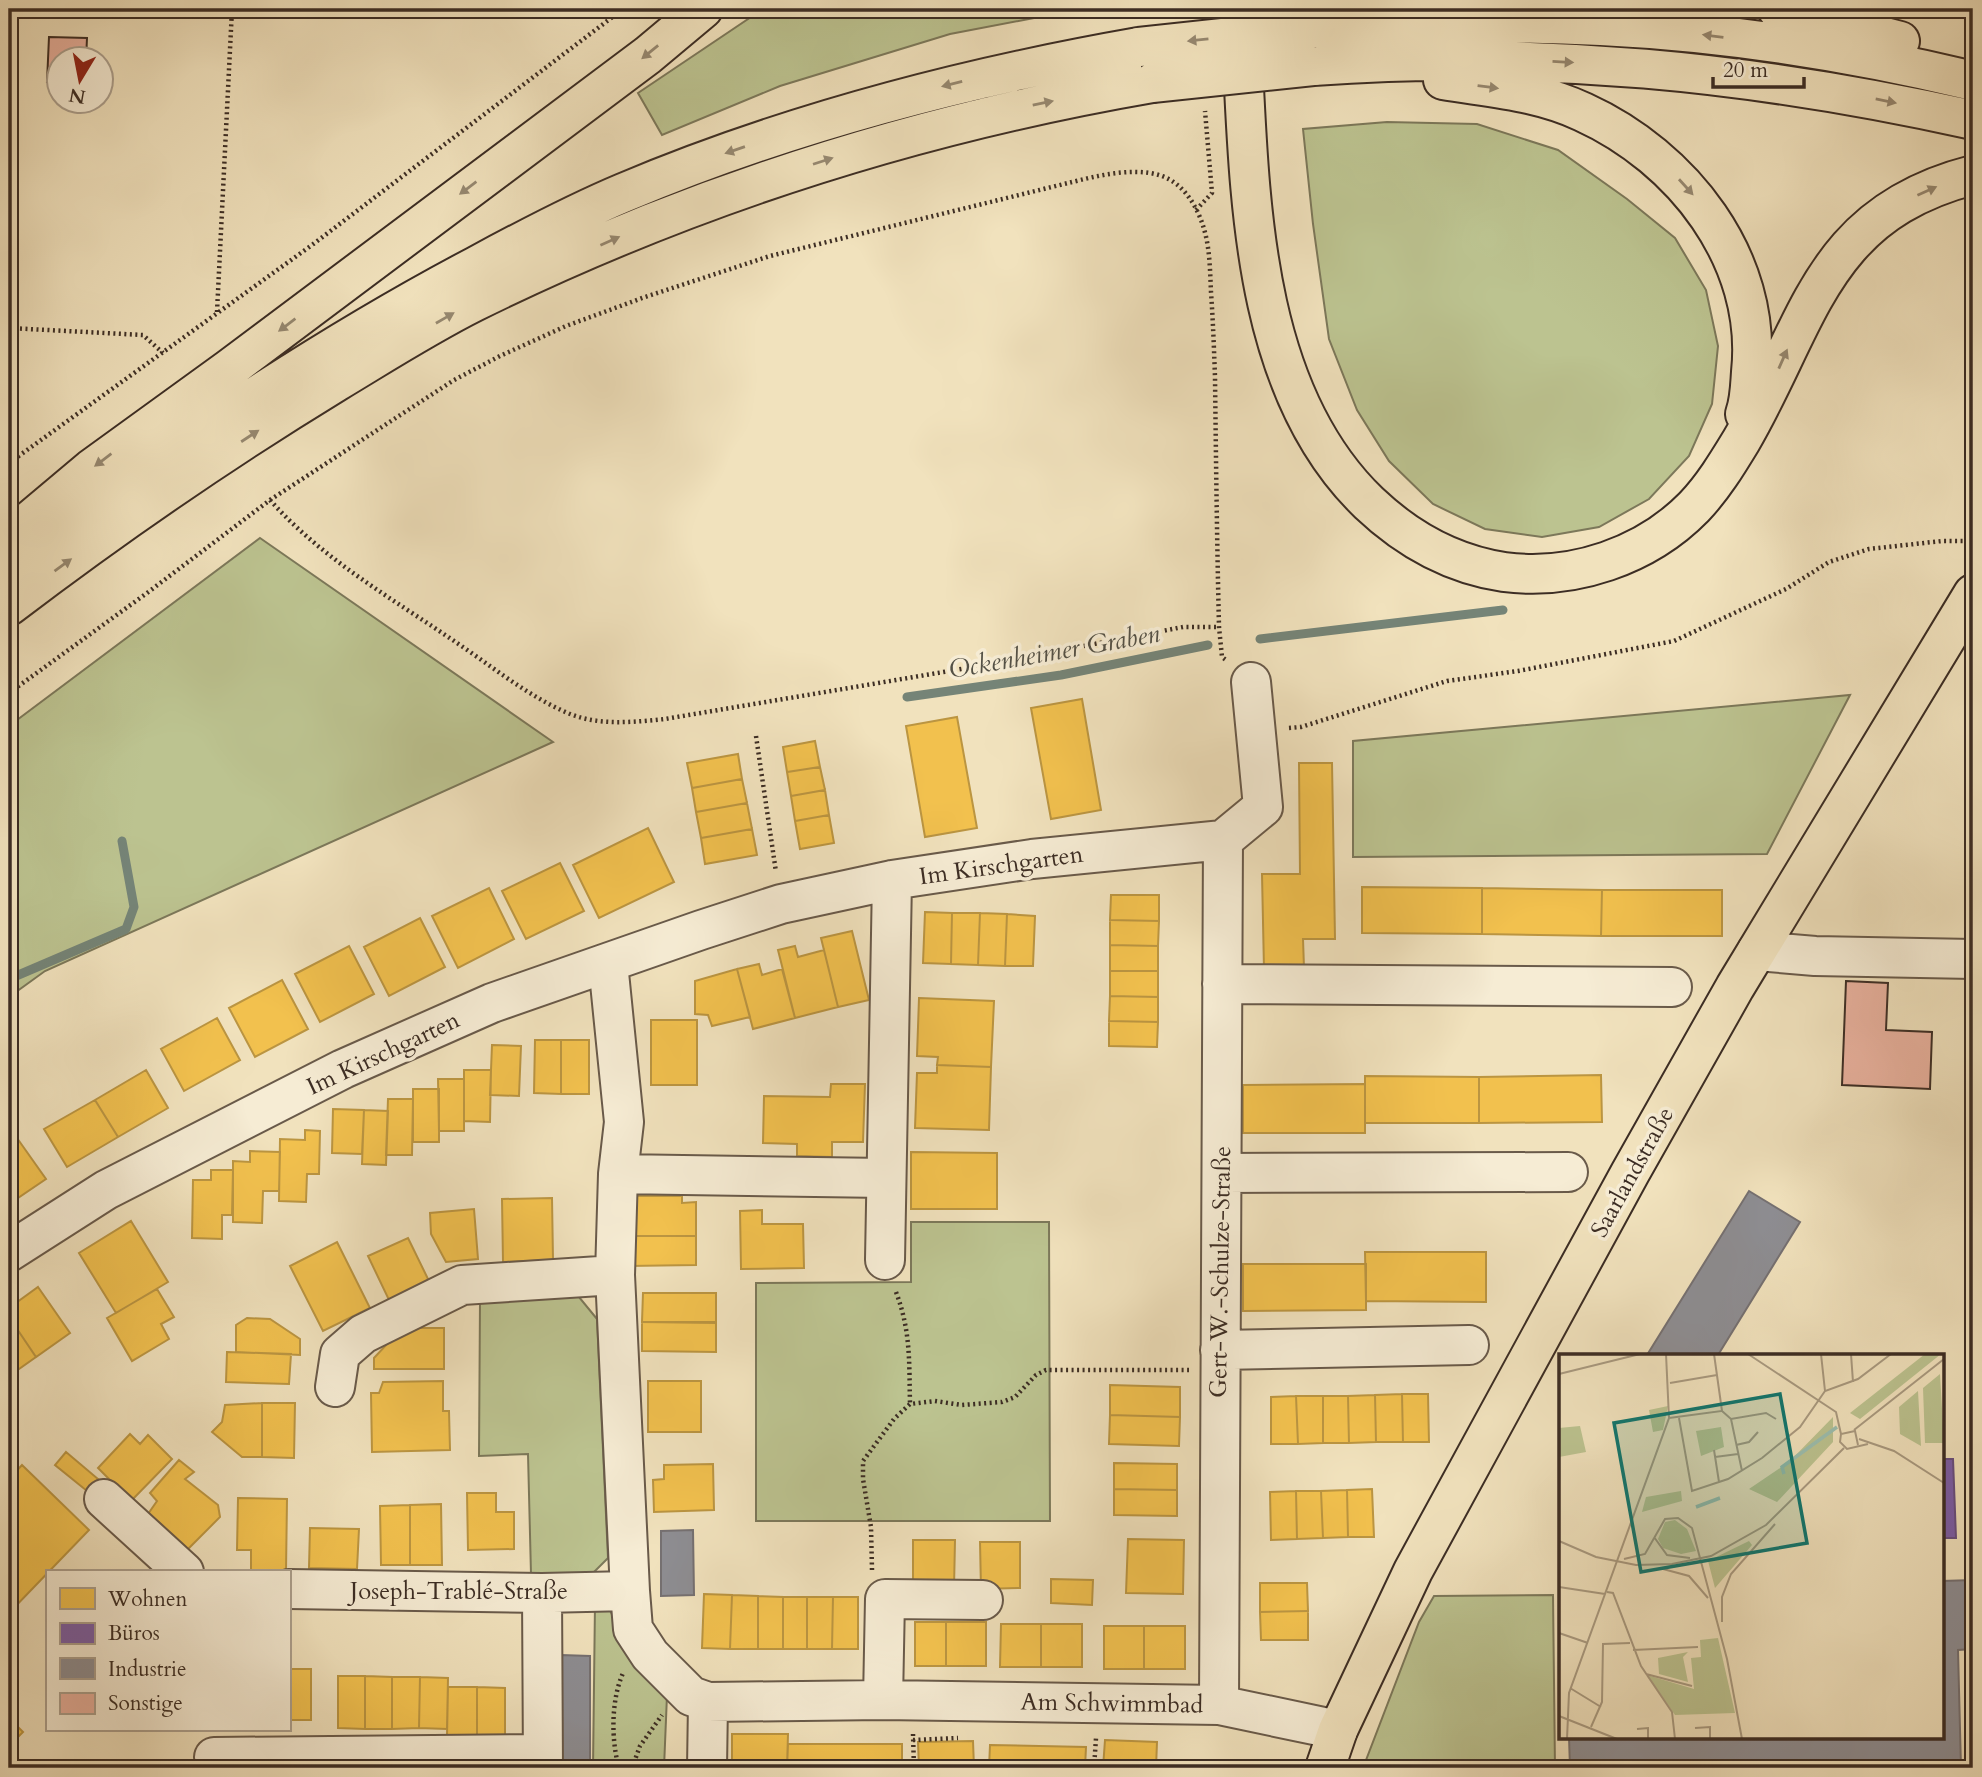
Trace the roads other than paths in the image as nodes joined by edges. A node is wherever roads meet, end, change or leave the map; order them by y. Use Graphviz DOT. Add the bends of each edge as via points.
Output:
graph roads {
  1 [pos="703,9"];
  2 [pos="1240,9"];
  3 [pos="1777,9"];
  4 [pos="1330,64"];
  5 [pos="1973,69"];
  6 [pos="1973,81"];
  7 [pos="1973,120"];
  8 [pos="1973,175"];
  9 [pos="1728,462"];
  10 [pos="9,538"];
  11 [pos="9,568"];
  12 [pos="1973,594"];
  13 [pos="9,606"];
  14 [pos="1251,682"];
  15 [pos="1223,840"];
  16 [pos="892,880"];
  17 [pos="1757,951"];
  18 [pos="1973,959"];
  19 [pos="608,963"];
  20 [pos="1222,984"];
  21 [pos="1671,987"];
  22 [pos="1568,1172"];
  23 [pos="618,1174"];
  24 [pos="1222,1174"];
  25 [pos="886,1178"];
  26 [pos="9,1252"];
  27 [pos="885,1260"];
  28 [pos="615,1275"];
  29 [pos="1469,1345"];
  30 [pos="1220,1360"];
  31 [pos="335,1387"];
  32 [pos="104,1499"];
  33 [pos="182,1570"];
  34 [pos="290,1589"];
  35 [pos="630,1591"];
  36 [pos="542,1592"];
  37 [pos="983,1600"];
  38 [pos="696,1696"];
  39 [pos="883,1700"];
  40 [pos="1219,1705"];
  41 [pos="1338,1730"];
  42 [pos="214,1756"];
  43 [pos="543,1761"];
  44 [pos="707,1768"];
  45 [pos="1325,1768"];
  1 -- 10 [label="main road, one-way" via="648,55 91,469"];
  2 -- 9 [label="main road" via="1252,203 1279,348 1303,413 1320,442 1339,471 1384,517 1410,537 1460,562 1515,573 1571,570 1625,554 1673,526 1713,485"];
  3 -- 5 [label="main road" via="1936,50"];
  4 -- 7 [label="main road, one-way" via="1529,61 1683,71 1798,85"];
  4 -- 9 [label="main road, one-way" via="1547,98 1615,128 1672,173 1716,227 1746,290 1754,348 1748,407"];
  13 -- 4 [label="main road, one-way, bridge" via="127,519 374,359 472,303 694,206 843,154 996,113 1152,83"];
  6 -- 11 [label="main road, one-way, bridge" via="1856,56 1687,32 1432,23 1314,28 1139,47 1038,65 876,104 729,152 621,194 479,264 217,420"];
  9 -- 8 [label="main road, one-way" via="1766,398 1803,314 1843,251 1901,203"];
  12 -- 17 [label="main road, Saarlandstraße"];
  14 -- 15 [label="street" via="1264,807"];
  15 -- 16 [label="street, Im Kirschgarten" via="1031,859"];
  15 -- 20 [label="street, Gert-W.-Schulze-Straße"];
  16 -- 19 [label="street, Im Kirschgarten" via="781,904"];
  16 -- 25 [label="street"];
  17 -- 18 [label="street" via="1815,957"];
  17 -- 41 [label="main road, Saarlandstraße" via="1419,1559"];
  19 -- 23 [label="street" via="624,1122"];
  19 -- 26 [label="street, Im Kirschgarten" via="492,1003 343,1069 106,1190"];
  20 -- 21 [label="street"];
  20 -- 24 [label="street, Gert-W.-Schulze-Straße"];
  22 -- 24 [label="street"];
  23 -- 25 [label="street"];
  23 -- 28 [label="street"];
  24 -- 30 [label="street, Gert-W.-Schulze-Straße"];
  25 -- 27 [label="street"];
  28 -- 31 [label="street" via="463,1284 363,1334 340,1354"];
  28 -- 35 [label="street"];
  29 -- 30 [label="street"];
  30 -- 40 [label="street, Gert-W.-Schulze-Straße"];
  32 -- 33 [label="street"];
  34 -- 36 [label="street, Joseph-Trablé-Straße"];
  35 -- 36 [label="street, Joseph-Trablé-Straße"];
  35 -- 38 [label="street" via="633,1629 645,1647"];
  36 -- 43 [label="street"];
  37 -- 39 [label="street" via="885,1599"];
  38 -- 39 [label="street, Am Schwimmbad"];
  38 -- 44 [label="street"];
  39 -- 40 [label="street, Am Schwimmbad"];
  40 -- 41 [label="street, Am Schwimmbad"];
  41 -- 45 [label="main road, Saarlandstraße"];
  42 -- 43 [label="street"];
}
